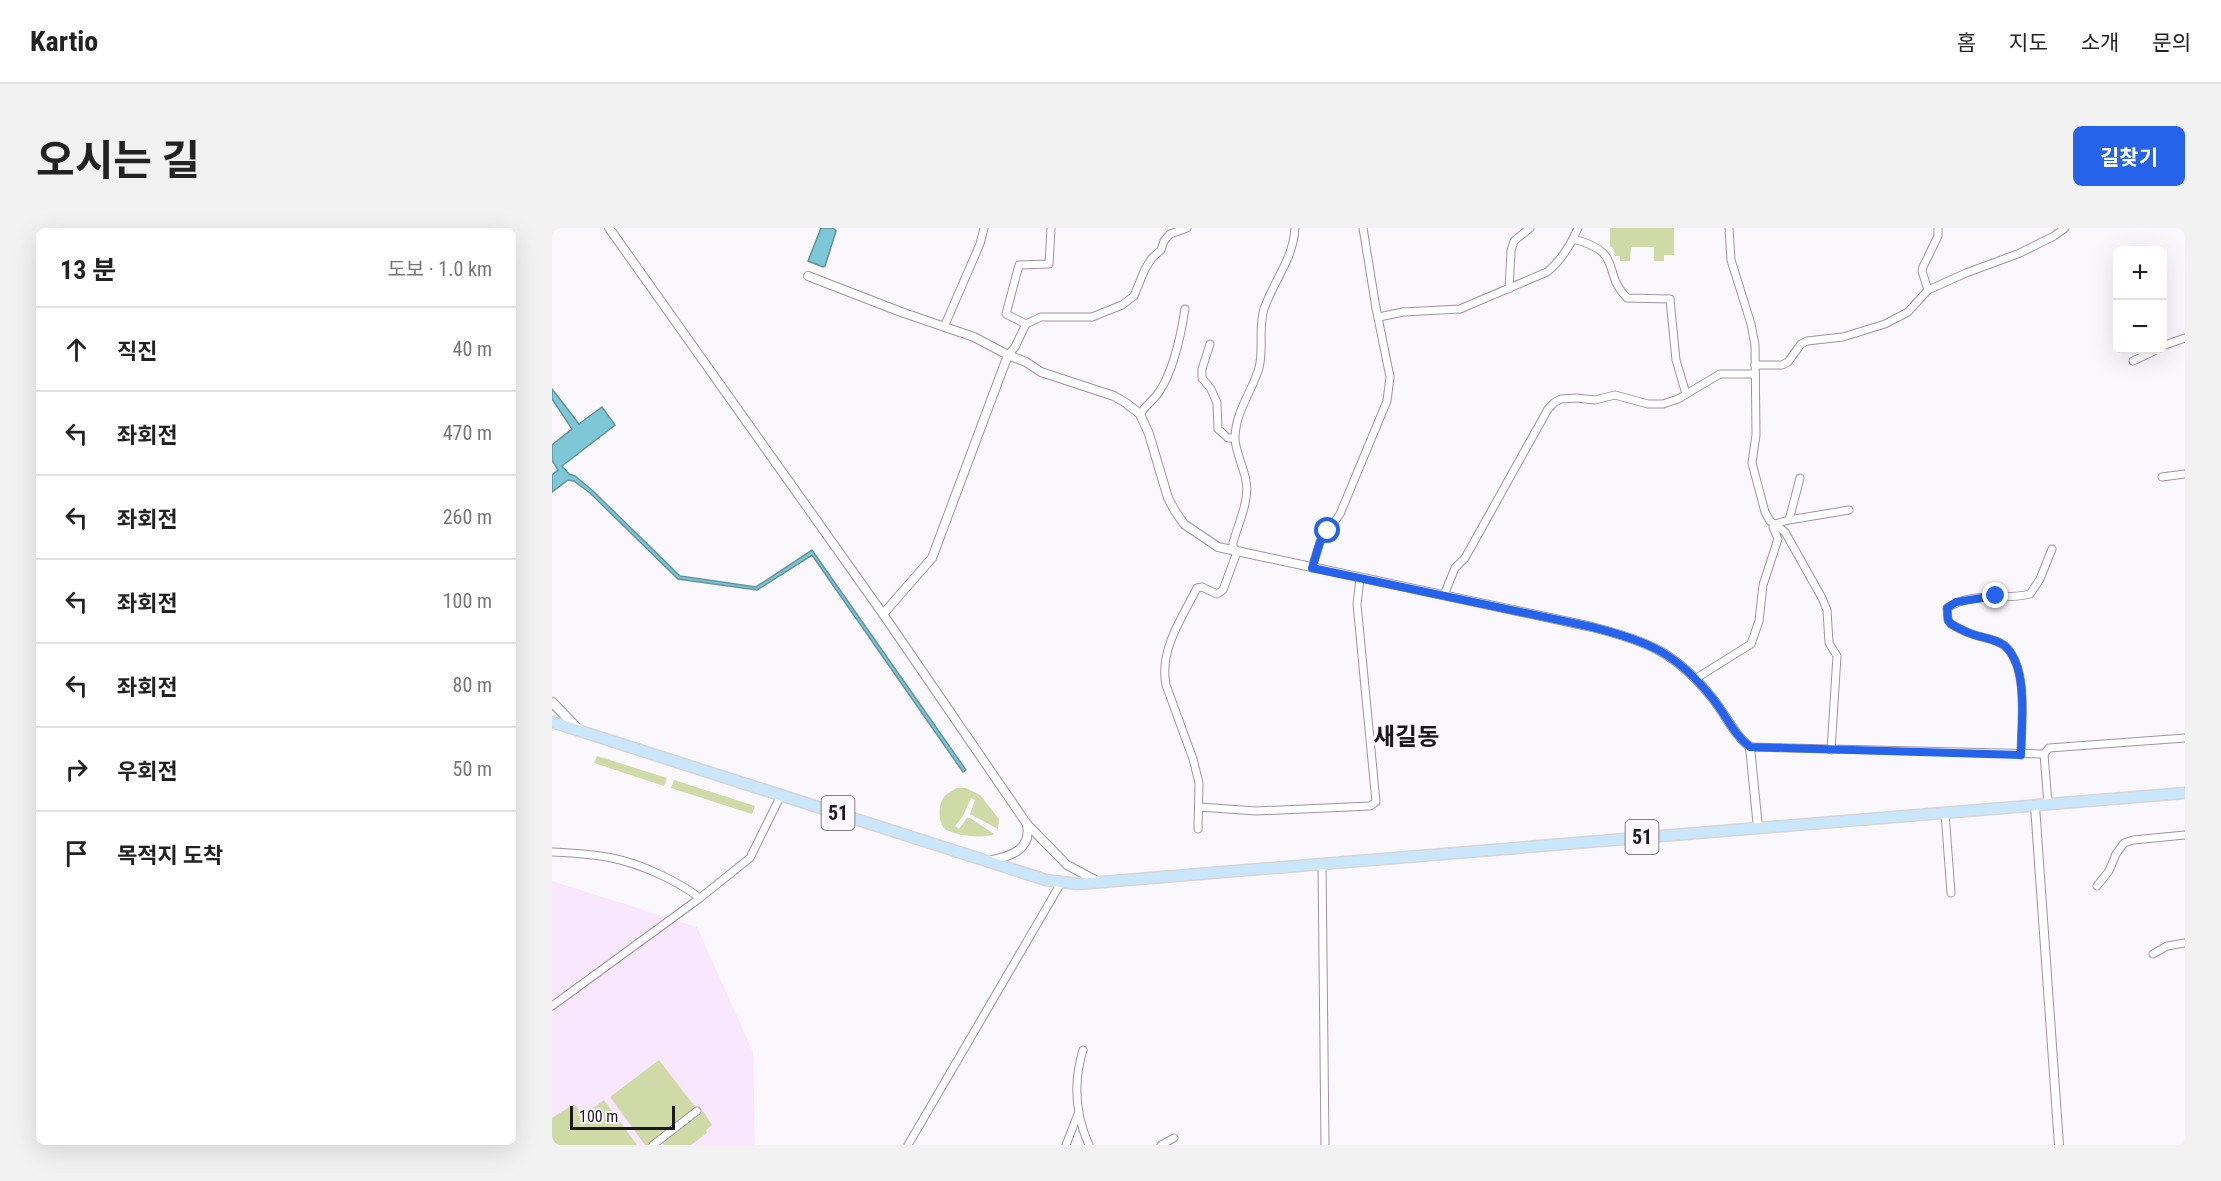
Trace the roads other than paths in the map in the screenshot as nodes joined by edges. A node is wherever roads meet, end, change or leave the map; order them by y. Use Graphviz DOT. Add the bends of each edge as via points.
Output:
graph roads {
  1 [pos="609,228"];
  2 [pos="984,228"];
  3 [pos="1051,228"];
  4 [pos="1186,228"];
  5 [pos="1295,228"];
  6 [pos="1363,228"];
  7 [pos="1530,228"];
  8 [pos="1578,228"];
  9 [pos="1729,228"];
  10 [pos="1938,228"];
  11 [pos="2063,229"];
  12 [pos="1573,239"];
  13 [pos="808,276"];
  14 [pos="1509,289"];
  15 [pos="1928,290"];
  16 [pos="1185,309"];
  17 [pos="1379,317"];
  18 [pos="1026,324"];
  19 [pos="944,327"];
  20 [pos="2185,338"];
  21 [pos="1210,344"];
  22 [pos="2167,345"];
  23 [pos="2148,354"];
  24 [pos="1008,355"];
  25 [pos="2133,361"];
  26 [pos="1755,365"];
  27 [pos="1755,374"];
  28 [pos="1686,393"];
  29 [pos="1140,414"];
  30 [pos="1234,438"];
  31 [pos="2185,474"];
  32 [pos="2162,477"];
  33 [pos="1800,478"];
  34 [pos="1850,510"];
  35 [pos="1789,520"];
  36 [pos="1775,524"];
  37 [pos="2052,549"];
  38 [pos="1237,552"];
  39 [pos="1312,568"];
  40 [pos="1360,579"];
  41 [pos="1444,595"];
  42 [pos="883,614"];
  43 [pos="1695,680"];
  44 [pos="552,702"];
  45 [pos="552,722"];
  46 [pos="579,730"];
  47 [pos="2185,738"];
  48 [pos="1750,747"];
  49 [pos="1832,750"];
  50 [pos="2044,754"];
  51 [pos="2021,755"];
  52 [pos="2185,793"];
  53 [pos="781,795"];
  54 [pos="2048,804"];
  55 [pos="2035,806"];
  56 [pos="1199,807"];
  57 [pos="1945,813"];
  58 [pos="1027,824"];
  59 [pos="1758,828"];
  60 [pos="1198,829"];
  61 [pos="2185,835"];
  62 [pos="552,852"];
  63 [pos="986,861"];
  64 [pos="1322,864"];
  65 [pos="1061,883"];
  66 [pos="1100,883"];
  67 [pos="2097,886"];
  68 [pos="1951,893"];
  69 [pos="700,898"];
  70 [pos="2185,943"];
  71 [pos="2153,954"];
  72 [pos="552,1006"];
  73 [pos="1083,1050"];
  74 [pos="697,1111"];
  75 [pos="1078,1114"];
  76 [pos="1174,1138"];
  77 [pos="653,1145"];
  78 [pos="908,1145"];
  79 [pos="1066,1145"];
  80 [pos="1089,1145"];
  81 [pos="1161,1145"];
  82 [pos="1325,1145"];
  83 [pos="2060,1145"];
  1 -- 42 [label="street"];
  2 -- 19 [label="street"];
  3 -- 18 [label="street" via="1049,264 1019,265 1006,314"];
  4 -- 18 [label="street" via="1164,241 1145,269 1134,296 1122,305 1092,317 1041,317"];
  5 -- 30 [label="street" via="1294,245 1261,321 1258,369 1241,405"];
  6 -- 17 [label="street"];
  7 -- 14 [label="street" via="1510,250"];
  8 -- 12 [label="street"];
  9 -- 26 [label="street" via="1731,260 1754,336"];
  10 -- 15 [label="street" via="1922,271"];
  11 -- 15 [label="street" via="2011,257"];
  12 -- 14 [label="street" via="1556,265"];
  12 -- 28 [label="street" via="1606,253 1627,298 1670,299 1676,360"];
  13 -- 19 [label="street"];
  14 -- 17 [label="street" via="1460,309"];
  15 -- 26 [label="street" via="1908,312 1884,324 1843,337 1808,341 1782,365"];
  16 -- 29 [label="street" via="1179,342 1163,383"];
  17 -- 39 [label="street" via="1390,377 1387,401 1340,514 1320,542"];
  18 -- 24 [label="street"];
  19 -- 24 [label="street"];
  20 -- 22 [label="street"];
  21 -- 30 [label="street" via="1202,378 1216,403 1218,429"];
  23 -- 25 [label="street"];
  24 -- 29 [label="street" via="1041,372 1114,396"];
  24 -- 42 [label="street" via="932,558"];
  26 -- 27 [label="street"];
  27 -- 28 [label="street" via="1720,374"];
  27 -- 36 [label="street" via="1756,435 1752,463 1765,512"];
  28 -- 41 [label="street" via="1663,404 1615,395 1555,402 1465,558 1455,568"];
  29 -- 38 [label="street" via="1168,498 1184,524 1218,547"];
  30 -- 38 [label="street" via="1247,492 1233,543"];
  31 -- 32 [label="street"];
  33 -- 35 [label="street"];
  34 -- 35 [label="street"];
  35 -- 36 [label="street"];
  36 -- 43 [label="street" via="1778,538 1751,644"];
  36 -- 49 [label="street" via="1785,532 1827,610 1829,643 1837,656"];
  37 -- 51 [label="street" via="2030,594 1962,600 1947,608 1946,613 1951,624 2007,647 2022,680"];
  38 -- 39 [label="street"];
  38 -- 56 [label="street" via="1223,590 1217,594 1197,588 1166,656 1166,685 1193,759"];
  39 -- 40 [label="street"];
  40 -- 41 [label="street"];
  40 -- 56 [label="street" via="1357,604 1376,802 1370,806 1256,811"];
  41 -- 43 [label="street" via="1630,637 1661,650"];
  42 -- 58 [label="street"];
  43 -- 48 [label="street"];
  44 -- 46 [label="main road, 51"];
  45 -- 46 [label="main road"];
  46 -- 53 [label="main road, 51"];
  47 -- 50 [label="street" via="2049,748"];
  48 -- 49 [label="street"];
  48 -- 59 [label="street"];
  49 -- 51 [label="street"];
  50 -- 51 [label="street"];
  50 -- 54 [label="street"];
  52 -- 54 [label="main road, 51"];
  53 -- 63 [label="main road, 51"];
  53 -- 69 [label="street" via="750,858"];
  54 -- 55 [label="main road, 51"];
  55 -- 57 [label="main road, 51"];
  55 -- 83 [label="street"];
  56 -- 60 [label="street"];
  57 -- 59 [label="main road, 51"];
  57 -- 68 [label="street"];
  58 -- 63 [label="street" via="1029,833 1021,848"];
  58 -- 66 [label="street" via="1067,865"];
  59 -- 64 [label="main road, 51"];
  61 -- 67 [label="street" via="2124,843"];
  62 -- 69 [label="street" via="627,862 680,883"];
  63 -- 65 [label="main road, 51"];
  64 -- 66 [label="main road, 51"];
  64 -- 82 [label="street"];
  65 -- 66 [label="main road, 51"];
  65 -- 78 [label="street"];
  69 -- 72 [label="street"];
  70 -- 71 [label="street" via="2167,946"];
  73 -- 75 [label="street" via="1077,1077"];
  74 -- 77 [label="street"];
  75 -- 79 [label="street"];
  75 -- 80 [label="street"];
  76 -- 81 [label="street"];
}
